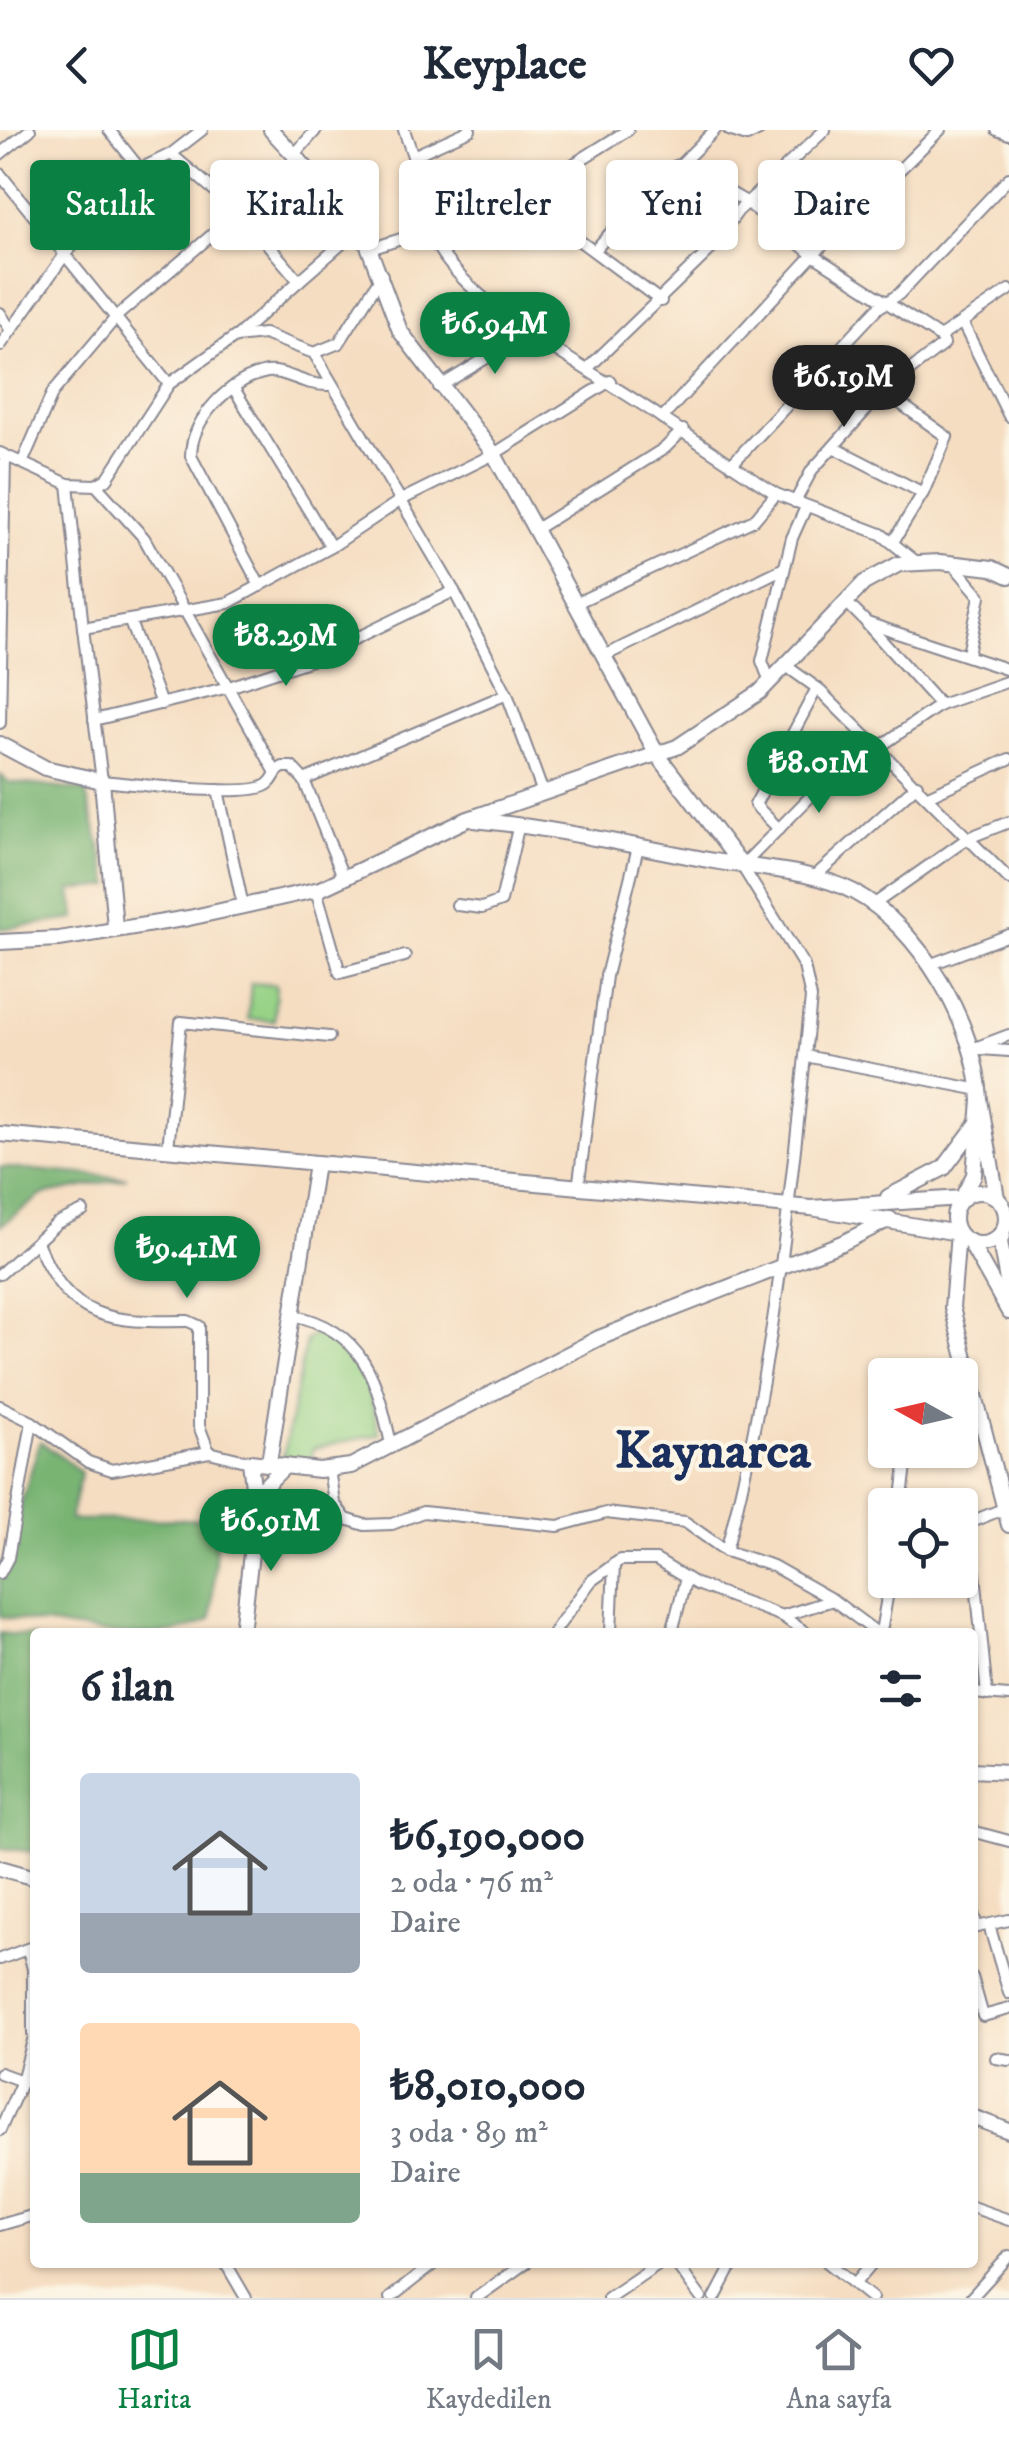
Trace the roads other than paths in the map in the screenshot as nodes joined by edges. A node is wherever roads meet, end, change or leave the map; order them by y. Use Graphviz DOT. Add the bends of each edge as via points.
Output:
graph roads {
  1 [pos="30,130"];
  2 [pos="109,130"];
  3 [pos="202,130"];
  4 [pos="270,130"];
  5 [pos="316,130"];
  6 [pos="404,130"];
  7 [pos="470,130"];
  8 [pos="628,130"];
  9 [pos="715,130"];
  10 [pos="729,130"];
  11 [pos="759,130"];
  12 [pos="825,130"];
  13 [pos="940,130"];
  14 [pos="997,130"];
  15 [pos="1009,134"];
  16 [pos="0,154"];
  17 [pos="172,154"];
  18 [pos="298,156"];
  19 [pos="413,156"];
  20 [pos="133,160"];
  21 [pos="159,160"];
  22 [pos="294,160"];
  23 [pos="302,160"];
  24 [pos="414,160"];
  25 [pos="582,160"];
  26 [pos="685,160"];
  27 [pos="0,174"];
  28 [pos="1009,178"];
  29 [pos="210,186"];
  30 [pos="738,197"];
  31 [pos="748,203"];
  32 [pos="606,238"];
  33 [pos="210,239"];
  34 [pos="586,244"];
  35 [pos="69,250"];
  36 [pos="273,250"];
  37 [pos="335,250"];
  38 [pos="370,250"];
  39 [pos="443,250"];
  40 [pos="595,250"];
  41 [pos="66,253"];
  42 [pos="813,255"];
  43 [pos="382,276"];
  44 [pos="299,281"];
  45 [pos="1009,292"];
  46 [pos="661,300"];
  47 [pos="887,302"];
  48 [pos="0,314"];
  49 [pos="118,315"];
  50 [pos="962,322"];
  51 [pos="10,329"];
  52 [pos="529,332"];
  53 [pos="940,336"];
  54 [pos="235,338"];
  55 [pos="0,346"];
  56 [pos="314,353"];
  57 [pos="588,368"];
  58 [pos="610,380"];
  59 [pos="169,384"];
  60 [pos="329,385"];
  61 [pos="233,387"];
  62 [pos="440,387"];
  63 [pos="883,391"];
  64 [pos="1009,416"];
  65 [pos="662,418"];
  66 [pos="683,430"];
  67 [pos="833,447"];
  68 [pos="494,454"];
  69 [pos="2,455"];
  70 [pos="23,461"];
  71 [pos="731,465"];
  72 [pos="68,484"];
  73 [pos="96,485"];
  74 [pos="923,493"];
  75 [pos="776,494"];
  76 [pos="401,500"];
  77 [pos="801,504"];
  78 [pos="536,529"];
  79 [pos="893,542"];
  80 [pos="330,547"];
  81 [pos="915,561"];
  82 [pos="953,564"];
  83 [pos="784,568"];
  84 [pos="1009,576"];
  85 [pos="260,586"];
  86 [pos="454,591"];
  87 [pos="846,602"];
  88 [pos="576,603"];
  89 [pos="182,609"];
  90 [pos="130,622"];
  91 [pos="867,623"];
  92 [pos="84,628"];
  93 [pos="968,654"];
  94 [pos="604,656"];
  95 [pos="786,666"];
  96 [pos="1009,670"];
  97 [pos="1009,681"];
  98 [pos="770,682"];
  99 [pos="229,686"];
  100 [pos="817,688"];
  101 [pos="507,694"];
  102 [pos="161,704"];
  103 [pos="940,705"];
  104 [pos="94,720"];
  105 [pos="0,723"];
  106 [pos="868,738"];
  107 [pos="0,744"];
  108 [pos="878,748"];
  109 [pos="657,754"];
  110 [pos="1009,759"];
  111 [pos="275,771"];
  112 [pos="102,780"];
  113 [pos="304,780"];
  114 [pos="917,785"];
  115 [pos="218,790"];
  116 [pos="543,793"];
  117 [pos="928,796"];
  118 [pos="468,819"];
  119 [pos="1009,822"];
  120 [pos="519,824"];
  121 [pos="779,829"];
  122 [pos="968,838"];
  123 [pos="638,847"];
  124 [pos="742,866"];
  125 [pos="814,877"];
  126 [pos="344,880"];
  127 [pos="1009,880"];
  128 [pos="316,890"];
  129 [pos="457,905"];
  130 [pos="873,905"];
  131 [pos="242,906"];
  132 [pos="115,926"];
  133 [pos="1009,935"];
  134 [pos="0,942"];
  135 [pos="405,956"];
  136 [pos="929,965"];
  137 [pos="1009,1035"];
  138 [pos="329,1037"];
  139 [pos="972,1049"];
  140 [pos="1009,1052"];
  141 [pos="805,1056"];
  142 [pos="980,1094"];
  143 [pos="977,1123"];
  144 [pos="0,1134"];
  145 [pos="168,1148"];
  146 [pos="316,1164"];
  147 [pos="578,1188"];
  148 [pos="962,1198"];
  149 [pos="882,1200"];
  150 [pos="1002,1202"];
  151 [pos="787,1206"];
  152 [pos="811,1208"];
  153 [pos="83,1211"];
  154 [pos="890,1219"];
  155 [pos="1004,1236"];
  156 [pos="963,1237"];
  157 [pos="38,1242"];
  158 [pos="781,1264"];
  159 [pos="0,1274"];
  160 [pos="1009,1292"];
  161 [pos="1009,1312"];
  162 [pos="292,1315"];
  163 [pos="965,1358"];
  164 [pos="0,1406"];
  165 [pos="978,1408"];
  166 [pos="32,1422"];
  167 [pos="391,1444"];
  168 [pos="209,1452"];
  169 [pos="250,1462"];
  170 [pos="276,1465"];
  171 [pos="329,1469"];
  172 [pos="256,1510"];
  173 [pos="1006,1517"];
  174 [pos="726,1550"];
  175 [pos="614,1564"];
  176 [pos="0,1574"];
  177 [pos="686,1578"];
  178 [pos="886,1598"];
  179 [pos="833,1600"];
  180 [pos="782,1616"];
  181 [pos="565,1627"];
  182 [pos="242,1628"];
  183 [pos="611,1628"];
  184 [pos="673,1628"];
  185 [pos="798,1628"];
  186 [pos="873,1628"];
  187 [pos="880,1628"];
  188 [pos="978,1694"];
  189 [pos="987,1696"];
  190 [pos="1009,1696"];
  191 [pos="978,1770"];
  192 [pos="1009,1772"];
  193 [pos="978,1833"];
  194 [pos="1009,1841"];
  195 [pos="0,1868"];
  196 [pos="30,1877"];
  197 [pos="1009,1920"];
  198 [pos="979,1927"];
  199 [pos="30,1948"];
  200 [pos="0,1960"];
  201 [pos="1009,1993"];
  202 [pos="1009,2010"];
  203 [pos="978,2016"];
  204 [pos="30,2049"];
  205 [pos="996,2058"];
  206 [pos="1009,2060"];
  207 [pos="0,2073"];
  208 [pos="22,2080"];
  209 [pos="978,2119"];
  210 [pos="0,2130"];
  211 [pos="1009,2131"];
  212 [pos="978,2209"];
  213 [pos="30,2216"];
  214 [pos="1009,2220"];
  215 [pos="0,2225"];
  216 [pos="1008,2259"];
  217 [pos="229,2268"];
  218 [pos="428,2268"];
  219 [pos="518,2268"];
  220 [pos="651,2268"];
  221 [pos="679,2268"];
  222 [pos="731,2268"];
  223 [pos="835,2268"];
  224 [pos="868,2268"];
  225 [pos="855,2283"];
  226 [pos="246,2298"];
  227 [pos="390,2298"];
  228 [pos="476,2298"];
  229 [pos="608,2298"];
  230 [pos="701,2298"];
  231 [pos="715,2298"];
  232 [pos="872,2298"];
  233 [pos="971,2298"];
  1 -- 16 [label="street"];
  2 -- 20 [label="street"];
  3 -- 17 [label="street"];
  4 -- 18 [label="street"];
  5 -- 18 [label="street"];
  6 -- 19 [label="street"];
  7 -- 19 [label="street"];
  8 -- 25 [label="street"];
  9 -- 26 [label="street"];
  10 -- 11 [label="street" via="747,136"];
  12 -- 31 [label="street"];
  13 -- 42 [label="street"];
  14 -- 15 [label="street"];
  17 -- 21 [label="street"];
  17 -- 29 [label="street"];
  18 -- 22 [label="street"];
  18 -- 23 [label="street"];
  19 -- 24 [label="street"];
  27 -- 41 [label="street"];
  28 -- 47 [label="street"];
  30 -- 31 [label="street"];
  31 -- 42 [label="street"];
  31 -- 46 [label="street"];
  32 -- 40 [label="street"];
  33 -- 49 [label="street"];
  34 -- 40 [label="street"];
  35 -- 41 [label="street"];
  36 -- 44 [label="street"];
  37 -- 44 [label="street"];
  38 -- 43 [label="street"];
  39 -- 52 [label="street" via="458,272"];
  40 -- 46 [label="street"];
  41 -- 49 [label="street"];
  41 -- 51 [label="street"];
  42 -- 47 [label="street"];
  42 -- 65 [label="street"];
  43 -- 56 [label="street" via="339,343"];
  43 -- 62 [label="street" via="400,331"];
  44 -- 54 [label="street"];
  45 -- 50 [label="street"];
  46 -- 57 [label="street"];
  47 -- 53 [label="street"];
  47 -- 71 [label="street"];
  48 -- 51 [label="street"];
  49 -- 59 [label="street"];
  49 -- 70 [label="street" via="53,392"];
  50 -- 53 [label="street"];
  50 -- 64 [label="street"];
  51 -- 55 [label="street"];
  52 -- 57 [label="street"];
  52 -- 62 [label="street"];
  53 -- 63 [label="street" via="944,344"];
  54 -- 56 [label="street" via="264,334"];
  54 -- 59 [label="street"];
  56 -- 60 [label="street"];
  57 -- 58 [label="street"];
  58 -- 65 [label="street"];
  58 -- 68 [label="street"];
  59 -- 73 [label="street" via="107,479"];
  60 -- 61 [label="street" via="307,386 268,371"];
  60 -- 76 [label="street"];
  61 -- 80 [label="street"];
  61 -- 85 [label="street" via="203,416 191,456"];
  62 -- 68 [label="street"];
  63 -- 67 [label="street"];
  63 -- 74 [label="street" via="946,438"];
  65 -- 66 [label="street"];
  66 -- 71 [label="street"];
  66 -- 78 [label="street"];
  67 -- 74 [label="street"];
  67 -- 77 [label="street" via="812,470"];
  68 -- 76 [label="street"];
  68 -- 78 [label="street"];
  69 -- 70 [label="street"];
  69 -- 105 [label="street"];
  70 -- 72 [label="street"];
  71 -- 75 [label="street"];
  72 -- 73 [label="street"];
  72 -- 92 [label="street"];
  73 -- 89 [label="street" via="144,538"];
  74 -- 79 [label="street"];
  75 -- 77 [label="street"];
  75 -- 88 [label="street" via="754,520"];
  76 -- 80 [label="street"];
  76 -- 86 [label="street"];
  77 -- 79 [label="street"];
  77 -- 83 [label="street"];
  78 -- 88 [label="street"];
  79 -- 81 [label="street"];
  80 -- 85 [label="street"];
  81 -- 82 [label="street"];
  81 -- 87 [label="street" via="864,583"];
  82 -- 84 [label="street"];
  82 -- 93 [label="street" via="980,596"];
  83 -- 94 [label="street"];
  83 -- 98 [label="street" via="762,661"];
  85 -- 89 [label="street" via="228,603"];
  86 -- 99 [label="street" via="311,660"];
  86 -- 101 [label="street"];
  87 -- 91 [label="street"];
  87 -- 95 [label="street"];
  88 -- 94 [label="street"];
  89 -- 90 [label="street"];
  89 -- 99 [label="street"];
  90 -- 92 [label="street"];
  90 -- 102 [label="street"];
  91 -- 93 [label="street"];
  91 -- 103 [label="street"];
  92 -- 104 [label="street"];
  93 -- 96 [label="street"];
  94 -- 109 [label="street"];
  95 -- 98 [label="street"];
  95 -- 100 [label="street"];
  97 -- 103 [label="street"];
  98 -- 109 [label="street" via="712,727"];
  99 -- 102 [label="street"];
  99 -- 111 [label="street"];
  100 -- 106 [label="street"];
  100 -- 121 [label="street" via="754,805"];
  101 -- 113 [label="street"];
  101 -- 116 [label="street"];
  102 -- 104 [label="street"];
  103 -- 108 [label="street"];
  104 -- 112 [label="street"];
  106 -- 108 [label="street"];
  106 -- 121 [label="street"];
  107 -- 112 [label="street" via="45,768"];
  108 -- 114 [label="street"];
  109 -- 116 [label="street"];
  109 -- 124 [label="street"];
  110 -- 117 [label="street"];
  111 -- 113 [label="street" via="292,767"];
  111 -- 115 [label="street" via="257,788"];
  112 -- 115 [label="street"];
  112 -- 132 [label="street"];
  113 -- 126 [label="street"];
  114 -- 117 [label="street"];
  114 -- 125 [label="street"];
  115 -- 131 [label="street"];
  116 -- 118 [label="street"];
  117 -- 122 [label="street"];
  118 -- 120 [label="street"];
  118 -- 126 [label="street"];
  119 -- 122 [label="street"];
  120 -- 123 [label="street"];
  120 -- 129 [label="street" via="501,901 482,908"];
  121 -- 124 [label="street"];
  122 -- 127 [label="street"];
  122 -- 130 [label="street"];
  123 -- 124 [label="street"];
  123 -- 147 [label="street" via="606,976"];
  124 -- 125 [label="street"];
  124 -- 141 [label="street" via="804,966 811,998"];
  125 -- 130 [label="street"];
  126 -- 128 [label="street"];
  128 -- 131 [label="street"];
  128 -- 135 [label="street" via="340,973"];
  130 -- 136 [label="street"];
  131 -- 132 [label="street"];
  132 -- 134 [label="street" via="59,939"];
  133 -- 136 [label="street"];
  136 -- 139 [label="street" via="962,1018"];
  137 -- 139 [label="street"];
  138 -- 145 [label="street" via="181,1022"];
  139 -- 140 [label="street"];
  139 -- 142 [label="street"];
  141 -- 142 [label="street"];
  141 -- 151 [label="street"];
  142 -- 143 [label="street"];
  142 -- 150 [label="street"];
  143 -- 148 [label="street" via="974,1175"];
  143 -- 149 [label="street" via="944,1168"];
  144 -- 145 [label="street"];
  145 -- 146 [label="street"];
  146 -- 147 [label="street"];
  146 -- 162 [label="street"];
  147 -- 151 [label="street"];
  148 -- 149 [label="street"];
  148 -- 150 [label="street" via="983,1192"];
  148 -- 156 [label="street" via="955,1212"];
  149 -- 152 [label="street"];
  150 -- 155 [label="street"];
  151 -- 152 [label="street"];
  151 -- 158 [label="street"];
  152 -- 154 [label="street"];
  153 -- 157 [label="street"];
  154 -- 156 [label="street"];
  154 -- 158 [label="street"];
  155 -- 156 [label="street" via="984,1244"];
  155 -- 160 [label="street"];
  156 -- 161 [label="street"];
  156 -- 163 [label="street" via="952,1308"];
  157 -- 159 [label="street"];
  157 -- 168 [label="street" via="56,1284 104,1318 199,1326 199,1426"];
  158 -- 167 [label="street" via="599,1338"];
  158 -- 174 [label="street" via="751,1457"];
  162 -- 167 [label="street" via="316,1320 344,1340 376,1378"];
  162 -- 170 [label="street"];
  164 -- 166 [label="street"];
  165 -- 173 [label="street"];
  166 -- 168 [label="street" via="88,1462 112,1470"];
  166 -- 176 [label="street"];
  167 -- 171 [label="street" via="351,1466"];
  168 -- 169 [label="street"];
  169 -- 170 [label="street"];
  169 -- 172 [label="street"];
  170 -- 171 [label="street"];
  170 -- 172 [label="street"];
  171 -- 174 [label="street" via="334,1502 346,1519 365,1525 423,1512 558,1526 606,1512 684,1522"];
  172 -- 182 [label="street"];
  173 -- 189 [label="street" via="963,1526 976,1573"];
  174 -- 179 [label="street" via="773,1566"];
  175 -- 177 [label="street" via="656,1560"];
  175 -- 181 [label="street" via="591,1581"];
  175 -- 183 [label="street"];
  177 -- 180 [label="street"];
  177 -- 184 [label="street"];
  178 -- 187 [label="street"];
  179 -- 180 [label="street"];
  179 -- 186 [label="street"];
  180 -- 185 [label="street"];
  188 -- 189 [label="street"];
  189 -- 190 [label="street"];
  191 -- 192 [label="street"];
  193 -- 194 [label="street"];
  195 -- 196 [label="street"];
  197 -- 198 [label="street"];
  198 -- 201 [label="street"];
  199 -- 200 [label="street"];
  202 -- 203 [label="street"];
  204 -- 208 [label="street"];
  205 -- 206 [label="street"];
  207 -- 208 [label="street"];
  208 -- 210 [label="street"];
  209 -- 211 [label="street"];
  212 -- 214 [label="street"];
  213 -- 215 [label="street"];
  216 -- 233 [label="street"];
  217 -- 226 [label="street"];
  218 -- 227 [label="street"];
  219 -- 228 [label="street"];
  220 -- 229 [label="street"];
  221 -- 230 [label="street"];
  222 -- 231 [label="street"];
  223 -- 225 [label="street"];
  224 -- 225 [label="street"];
  225 -- 232 [label="street"];
}
